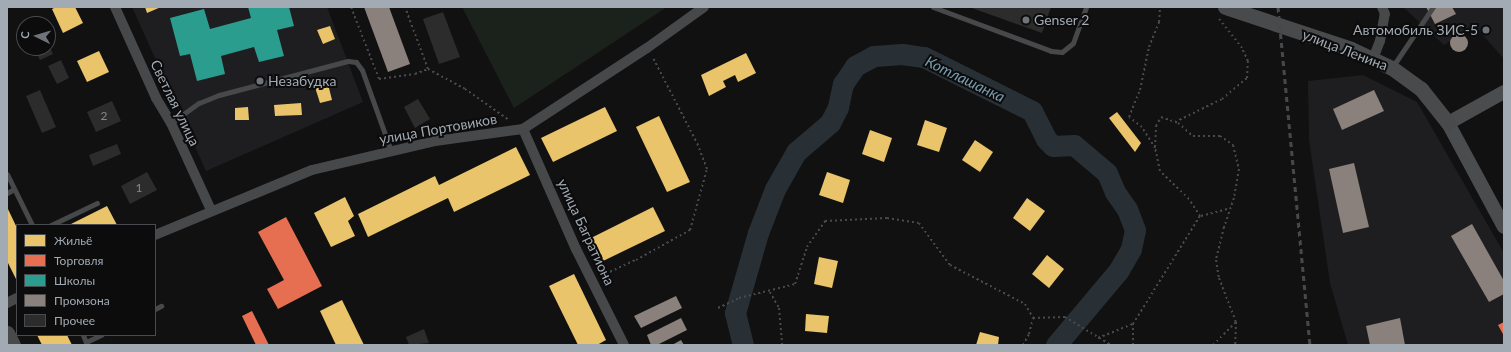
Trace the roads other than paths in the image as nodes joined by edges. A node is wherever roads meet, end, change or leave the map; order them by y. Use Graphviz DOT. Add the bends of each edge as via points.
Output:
graph roads {
  1 [pos="115,7"];
  2 [pos="704,7"];
  3 [pos="933,7"];
  4 [pos="1086,7"];
  5 [pos="1382,7"];
  6 [pos="1433,7"];
  7 [pos="1220,10"];
  8 [pos="1373,59"];
  9 [pos="1392,68"];
  10 [pos="1504,92"];
  11 [pos="171,123"];
  12 [pos="1448,123"];
  13 [pos="523,129"];
  14 [pos="391,151"];
  15 [pos="7,174"];
  16 [pos="14,189"];
  17 [pos="7,193"];
  18 [pos="98,203"];
  19 [pos="211,210"];
  20 [pos="32,224"];
  21 [pos="53,224"];
  22 [pos="1504,227"];
  23 [pos="156,236"];
  24 [pos="16,298"];
  25 [pos="7,303"];
  26 [pos="161,306"];
  27 [pos="156,308"];
  28 [pos="7,333"];
  29 [pos="99,336"];
  30 [pos="87,344"];
  31 [pos="13,345"];
  32 [pos="624,345"];
  1 -- 11 [label="street, Светлая улица" via="156,98"];
  2 -- 13 [label="street, улица Портовиков" via="647,48"];
  3 -- 4 [label="lane" via="1051,51 1062,52 1073,43"];
  5 -- 8 [label="street" via="1384,14 1380,41"];
  6 -- 9 [label="lane"];
  7 -- 8 [label="main road, улица Ленина" via="1351,49"];
  8 -- 9 [label="main road, улица Ленина"];
  9 -- 12 [label="main road, улица Ленина" via="1421,89"];
  10 -- 12 [label="main road"];
  11 -- 14 [label="lane" via="199,103 219,94 348,61 356,62 362,70"];
  11 -- 19 [label="street, Светлая улица"];
  12 -- 22 [label="main road, улица Ленина"];
  13 -- 14 [label="street, улица Портовиков" via="435,141"];
  13 -- 32 [label="street, улица Багратиона"];
  14 -- 19 [label="street, улица Портовиков" via="312,170"];
  15 -- 16 [label="lane"];
  16 -- 17 [label="lane"];
  16 -- 20 [label="lane"];
  18 -- 21 [label="lane"];
  19 -- 23 [label="street, улица Портовиков"];
  24 -- 25 [label="street"];
  26 -- 27 [label="lane"];
  28 -- 31 [label="main road"];
  29 -- 30 [label="lane"];
}
